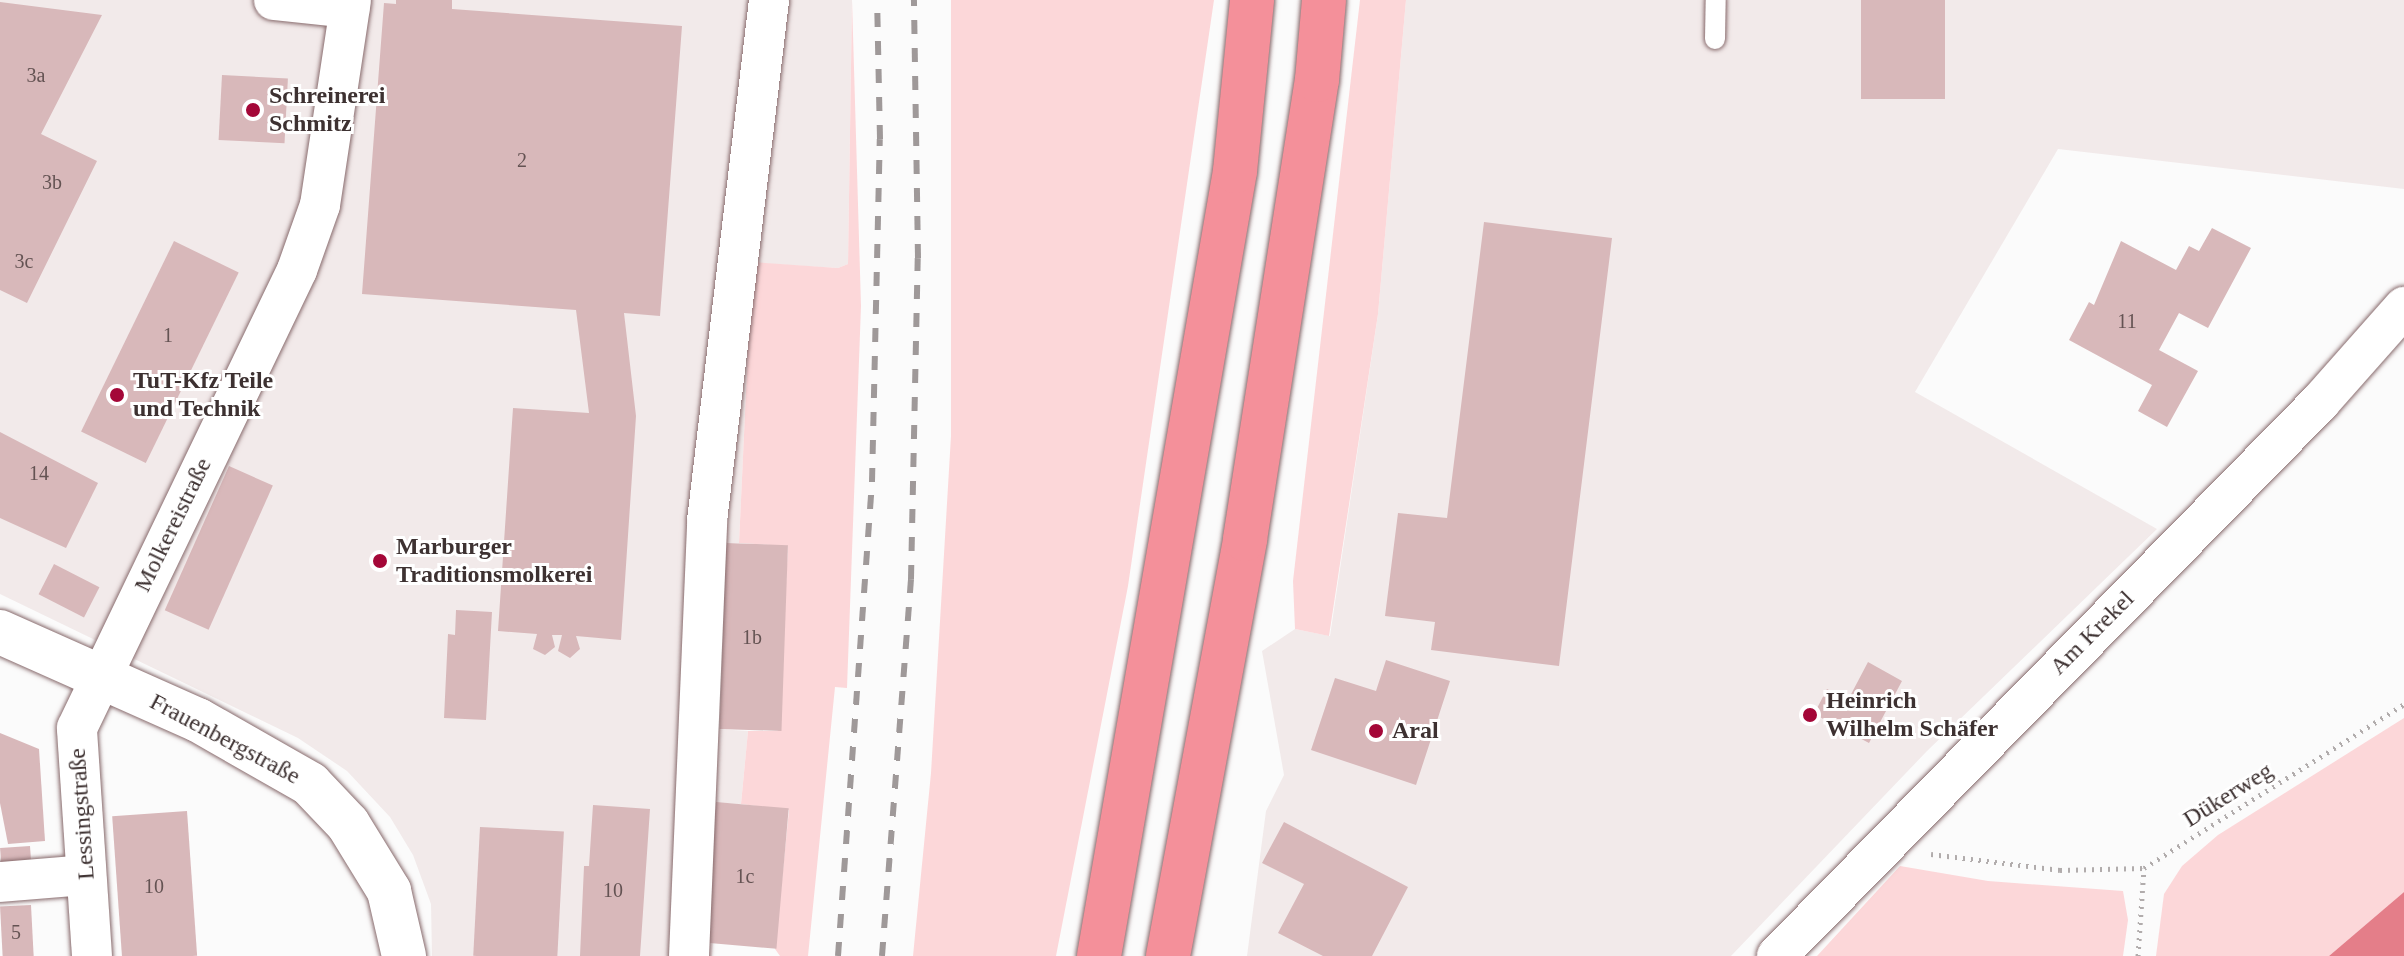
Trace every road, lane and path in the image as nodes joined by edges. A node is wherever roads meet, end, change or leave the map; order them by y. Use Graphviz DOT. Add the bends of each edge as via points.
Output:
graph roads {
  1 [pos="274,0"];
  2 [pos="769,0"];
  3 [pos="1252,0"];
  4 [pos="1324,0"];
  5 [pos="1716,0"];
  6 [pos="350,4"];
  7 [pos="1715,39"];
  8 [pos="2404,307"];
  9 [pos="0,632"];
  10 [pos="100,677"];
  11 [pos="2404,704"];
  12 [pos="1890,837"];
  13 [pos="2144,868"];
  14 [pos="86,875"];
  15 [pos="0,882"];
  16 [pos="92,956"];
  17 [pos="404,956"];
  18 [pos="689,956"];
  19 [pos="1099,956"];
  20 [pos="1168,956"];
  21 [pos="1777,956"];
  22 [pos="2138,956"];
  1 -- 6 [label="street, Molkereistraße"];
  2 -- 18 [label="street" via="707,521"];
  3 -- 19 [label="highway" via="1235,171"];
  4 -- 20 [label="highway" via="1317,80 1248,523"];
  5 -- 7 [label="lane"];
  6 -- 10 [label="street, Molkereistraße" via="320,205 297,270"];
  8 -- 12 [label="street, Am Krekel" via="2320,402"];
  9 -- 10 [label="street, Frauenbergstraße"];
  10 -- 14 [label="street, Lessingstraße" via="77,728"];
  10 -- 17 [label="street, Frauenbergstraße" via="198,720 310,784 348,824 389,891"];
  11 -- 13 [label="path, Dükerweg"];
  12 -- 13 [label="path" via="1924,853 1992,865"];
  12 -- 21 [label="street, Am Krekel"];
  13 -- 22 [label="path"];
  14 -- 15 [label="street"];
  14 -- 16 [label="street, Lessingstraße"];
}
